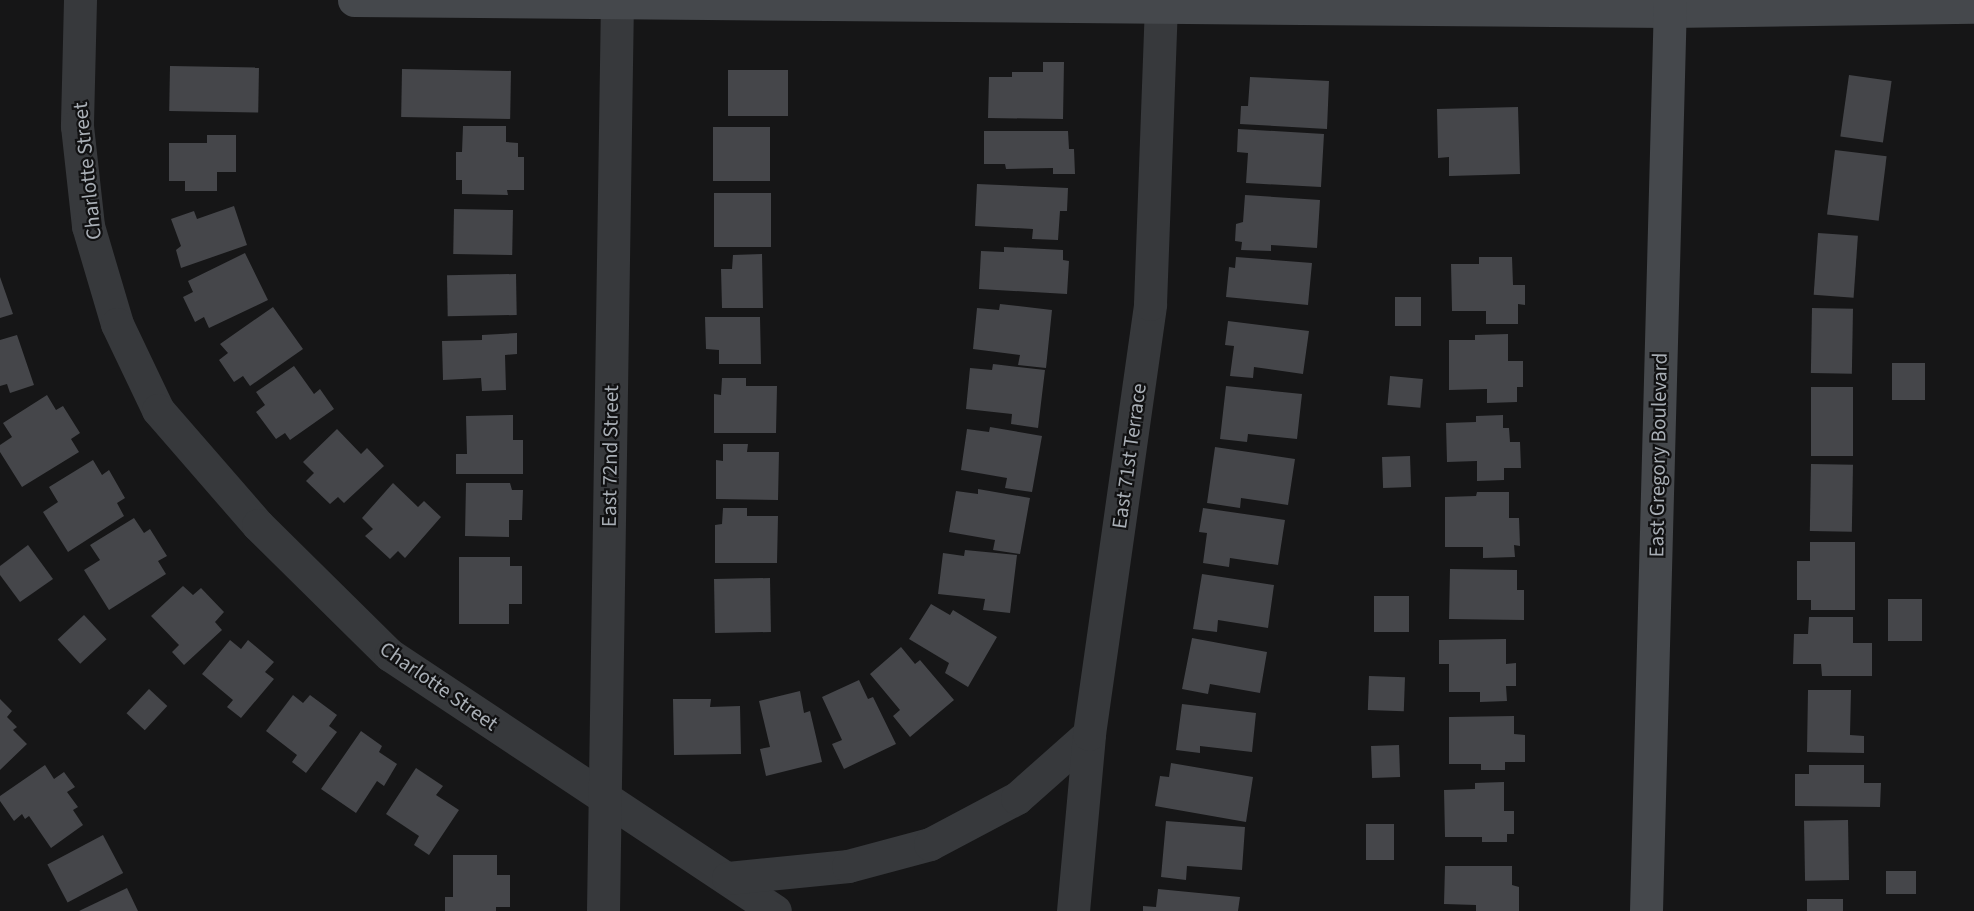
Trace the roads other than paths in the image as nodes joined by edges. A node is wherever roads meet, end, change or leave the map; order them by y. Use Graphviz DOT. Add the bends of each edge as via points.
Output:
graph roads {
  1 [pos="80,0"];
  2 [pos="354,0"];
  3 [pos="617,1"];
  4 [pos="1161,3"];
  5 [pos="1669,5"];
  6 [pos="1974,7"];
  7 [pos="1089,734"];
  8 [pos="605,797"];
  9 [pos="728,878"];
  10 [pos="603,911"];
  11 [pos="775,911"];
  12 [pos="1073,911"];
  13 [pos="1646,911"];
  1 -- 8 [label="street, Charlotte Street" via="77,126 88,226 117,324 158,410 258,525 390,655"];
  2 -- 3 [label="main road"];
  3 -- 4 [label="main road"];
  3 -- 8 [label="street, East 72nd Street"];
  4 -- 5 [label="main road"];
  4 -- 7 [label="street, East 71st Terrace" via="1150,304"];
  5 -- 6 [label="main road"];
  5 -- 13 [label="main road, East Gregory Boulevard"];
  7 -- 9 [label="street" via="1017,798 930,844 848,866"];
  7 -- 12 [label="street, East 71st Terrace"];
  8 -- 9 [label="street, Charlotte Street"];
  8 -- 10 [label="street, East 72nd Street"];
  9 -- 11 [label="street"];
}
